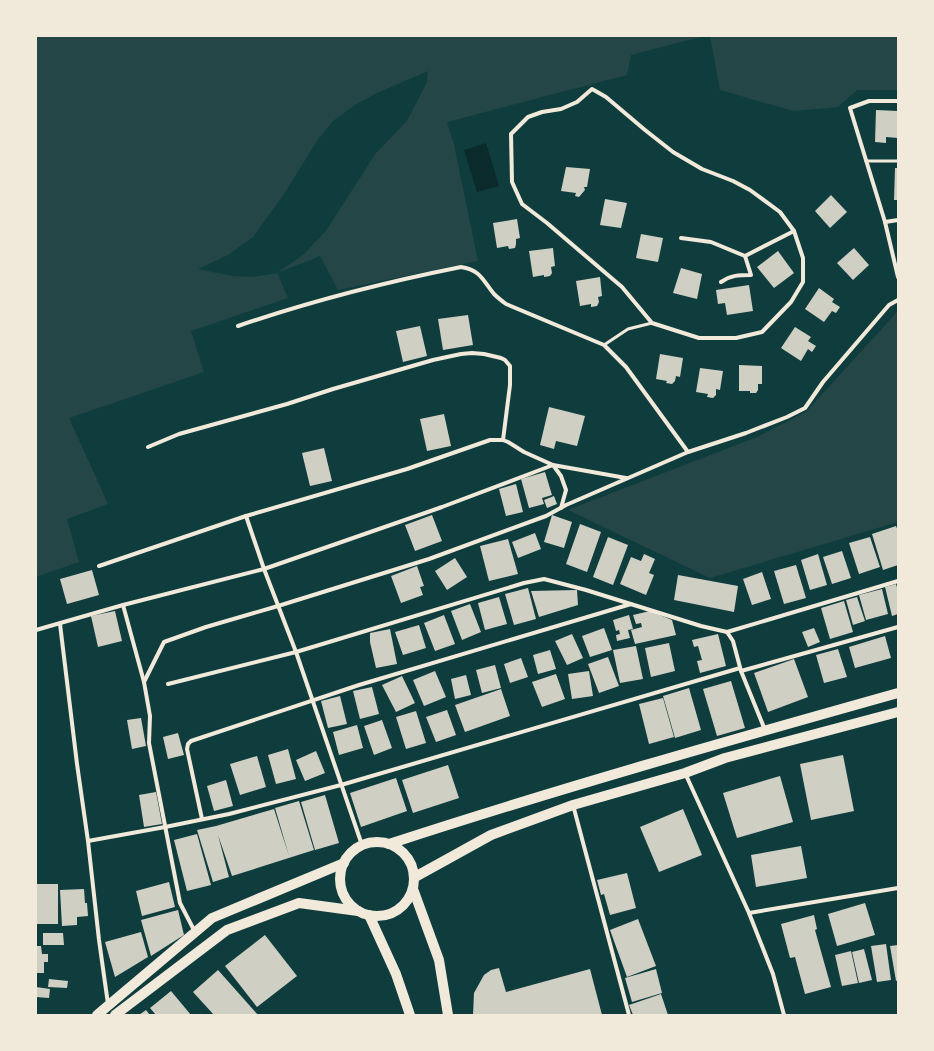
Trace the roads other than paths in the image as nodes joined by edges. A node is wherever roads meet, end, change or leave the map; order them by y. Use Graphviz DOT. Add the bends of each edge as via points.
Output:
graph roads {
  1 [pos="898,101"];
  2 [pos="898,160"];
  3 [pos="866,161"];
  4 [pos="898,220"];
  5 [pos="885,222"];
  6 [pos="794,232"];
  7 [pos="681,238"];
  8 [pos="745,256"];
  9 [pos="898,278"];
  10 [pos="721,282"];
  11 [pos="898,300"];
  12 [pos="652,323"];
  13 [pos="238,326"];
  14 [pos="604,345"];
  15 [pos="503,440"];
  16 [pos="148,447"];
  17 [pos="688,452"];
  18 [pos="553,465"];
  19 [pos="627,478"];
  20 [pos="561,508"];
  21 [pos="246,516"];
  22 [pos="99,566"];
  23 [pos="264,569"];
  24 [pos="898,581"];
  25 [pos="631,604"];
  26 [pos="122,605"];
  27 [pos="278,606"];
  28 [pos="60,624"];
  29 [pos="898,627"];
  30 [pos="36,630"];
  31 [pos="727,632"];
  32 [pos="296,652"];
  33 [pos="741,670"];
  34 [pos="144,682"];
  35 [pos="168,684"];
  36 [pos="898,693"];
  37 [pos="312,700"];
  38 [pos="898,712"];
  39 [pos="765,730"];
  40 [pos="685,773"];
  41 [pos="341,785"];
  42 [pos="573,805"];
  43 [pos="202,819"];
  44 [pos="166,827"];
  45 [pos="88,841"];
  46 [pos="389,844"];
  47 [pos="362,846"];
  48 [pos="344,863"];
  49 [pos="415,877"];
  50 [pos="898,888"];
  51 [pos="414,889"];
  52 [pos="358,911"];
  53 [pos="749,913"];
  54 [pos="369,915"];
  55 [pos="195,933"];
  56 [pos="108,1006"];
  57 [pos="96,1015"];
  58 [pos="115,1015"];
  59 [pos="410,1015"];
  60 [pos="448,1015"];
  61 [pos="629,1015"];
  62 [pos="784,1015"];
  1 -- 3 [label="street" via="869,101 850,108"];
  2 -- 3 [label="lane"];
  3 -- 5 [label="street"];
  4 -- 5 [label="street"];
  5 -- 9 [label="street"];
  6 -- 8 [label="street"];
  6 -- 12 [label="street" via="803,258 803,282 790,302 762,332 736,338 698,338"];
  6 -- 12 [label="street" via="780,212 750,190 702,169 673,152 606,96 592,89 577,102 561,109 528,117 511,134 512,182 522,204 622,287"];
  7 -- 8 [label="street" via="711,242"];
  8 -- 10 [label="street" via="751,275 728,277"];
  11 -- 17 [label="street" via="888,305 823,382 805,408 753,430"];
  12 -- 14 [label="lane" via="628,329"];
  13 -- 14 [label="street" via="298,307 461,267 476,271 495,295 506,304"];
  14 -- 17 [label="street" via="626,367"];
  15 -- 16 [label="street" via="510,366 501,358 472,353 433,360 333,389 179,434"];
  15 -- 18 [label="street"];
  15 -- 21 [label="street" via="490,440 407,469"];
  17 -- 19 [label="street"];
  18 -- 19 [label="street"];
  18 -- 20 [label="street" via="561,476 566,490"];
  18 -- 23 [label="street"];
  19 -- 20 [label="street"];
  20 -- 27 [label="street" via="546,516 429,559"];
  21 -- 22 [label="street"];
  21 -- 23 [label="street"];
  23 -- 26 [label="street"];
  23 -- 27 [label="street"];
  24 -- 31 [label="street"];
  25 -- 31 [label="street"];
  25 -- 32 [label="street" via="544,579"];
  25 -- 37 [label="street"];
  26 -- 28 [label="street"];
  26 -- 34 [label="street"];
  27 -- 32 [label="street"];
  27 -- 34 [label="street" via="164,642"];
  28 -- 30 [label="street"];
  28 -- 45 [label="street" via="76,764"];
  29 -- 33 [label="street"];
  31 -- 33 [label="street" via="733,641"];
  32 -- 35 [label="street"];
  32 -- 37 [label="street"];
  33 -- 39 [label="street"];
  33 -- 41 [label="street"];
  34 -- 44 [label="street" via="150,716 149,743"];
  36 -- 39 [label="main road"];
  37 -- 41 [label="street"];
  37 -- 43 [label="street" via="188,744"];
  38 -- 40 [label="main road" via="725,758"];
  39 -- 46 [label="main road" via="517,803"];
  40 -- 42 [label="main road"];
  40 -- 53 [label="street"];
  41 -- 43 [label="street"];
  41 -- 47 [label="street"];
  42 -- 49 [label="main road" via="491,835"];
  42 -- 61 [label="street"];
  43 -- 44 [label="street"];
  44 -- 45 [label="street"];
  44 -- 55 [label="street" via="180,903"];
  45 -- 56 [label="street"];
  46 -- 47 [label="main road" via="380,842"];
  46 -- 49 [label="main road" via="407,857"];
  47 -- 48 [label="main road" via="351,853"];
  48 -- 52 [label="main road" via="341,874 344,895"];
  48 -- 55 [label="main road" via="212,918"];
  49 -- 51 [label="main road"];
  50 -- 53 [label="street"];
  51 -- 54 [label="main road" via="401,908 391,914"];
  51 -- 60 [label="main road" via="439,960"];
  52 -- 54 [label="main road"];
  52 -- 58 [label="main road" via="299,903 228,930"];
  53 -- 62 [label="street" via="773,974"];
  54 -- 59 [label="main road" via="396,974"];
  55 -- 56 [label="main road"];
  56 -- 57 [label="main road"];
}
